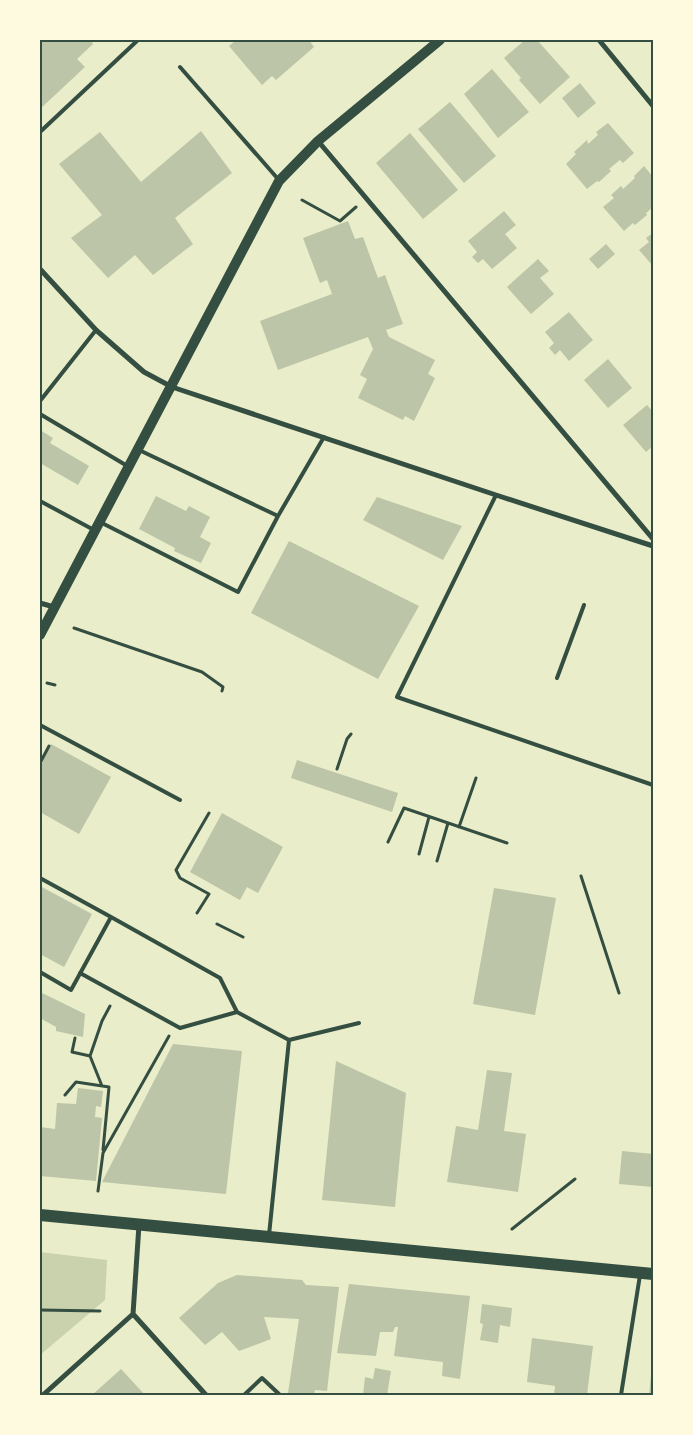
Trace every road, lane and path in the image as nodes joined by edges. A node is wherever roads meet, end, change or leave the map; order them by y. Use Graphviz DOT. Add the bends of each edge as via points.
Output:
graph roads {
  1 [pos="138,40"];
  2 [pos="440,40"];
  3 [pos="600,40"];
  4 [pos="180,67"];
  5 [pos="653,106"];
  6 [pos="40,132"];
  7 [pos="318,141"];
  8 [pos="279,181"];
  9 [pos="302,200"];
  10 [pos="356,207"];
  11 [pos="40,268"];
  12 [pos="96,330"];
  13 [pos="172,386"];
  14 [pos="40,401"];
  15 [pos="40,414"];
  16 [pos="324,436"];
  17 [pos="139,450"];
  18 [pos="130,467"];
  19 [pos="496,496"];
  20 [pos="40,501"];
  21 [pos="278,516"];
  22 [pos="98,526"];
  23 [pos="653,539"];
  24 [pos="653,546"];
  25 [pos="40,603"];
  26 [pos="584,605"];
  27 [pos="55,607"];
  28 [pos="74,628"];
  29 [pos="40,636"];
  30 [pos="557,678"];
  31 [pos="46,683"];
  32 [pos="55,685"];
  33 [pos="222,690"];
  34 [pos="40,724"];
  35 [pos="351,734"];
  36 [pos="51,744"];
  37 [pos="40,763"];
  38 [pos="337,769"];
  39 [pos="476,778"];
  40 [pos="653,785"];
  41 [pos="180,800"];
  42 [pos="209,813"];
  43 [pos="429,817"];
  44 [pos="448,823"];
  45 [pos="459,827"];
  46 [pos="388,842"];
  47 [pos="507,843"];
  48 [pos="419,854"];
  49 [pos="437,861"];
  50 [pos="581,876"];
  51 [pos="40,878"];
  52 [pos="197,913"];
  53 [pos="111,917"];
  54 [pos="217,924"];
  55 [pos="243,937"];
  56 [pos="40,972"];
  57 [pos="80,973"];
  58 [pos="118,993"];
  59 [pos="619,993"];
  60 [pos="236,1012"];
  61 [pos="359,1023"];
  62 [pos="176,1025"];
  63 [pos="75,1038"];
  64 [pos="289,1040"];
  65 [pos="90,1056"];
  66 [pos="102,1086"];
  67 [pos="65,1095"];
  68 [pos="103,1153"];
  69 [pos="574,1179"];
  70 [pos="98,1190"];
  71 [pos="40,1215"];
  72 [pos="139,1225"];
  73 [pos="512,1229"];
  74 [pos="268,1238"];
  75 [pos="640,1273"];
  76 [pos="653,1274"];
  77 [pos="40,1310"];
  78 [pos="100,1311"];
  79 [pos="132,1314"];
  80 [pos="43,1395"];
  81 [pos="206,1395"];
  82 [pos="244,1395"];
  83 [pos="280,1395"];
  84 [pos="621,1395"];
  1 -- 6 [label="lane"];
  2 -- 7 [label="main road"];
  3 -- 5 [label="street"];
  4 -- 8 [label="lane"];
  7 -- 8 [label="main road"];
  7 -- 23 [label="street"];
  8 -- 13 [label="main road"];
  9 -- 10 [label="path" via="340,221"];
  11 -- 12 [label="street"];
  12 -- 13 [label="street" via="144,372"];
  12 -- 14 [label="lane"];
  13 -- 16 [label="street"];
  13 -- 17 [label="main road"];
  15 -- 18 [label="lane"];
  16 -- 19 [label="street"];
  16 -- 21 [label="lane"];
  17 -- 18 [label="main road"];
  17 -- 21 [label="lane"];
  18 -- 22 [label="main road"];
  19 -- 24 [label="street"];
  19 -- 40 [label="lane" via="397,697"];
  20 -- 22 [label="lane"];
  21 -- 22 [label="lane" via="238,592"];
  22 -- 27 [label="main road"];
  25 -- 27 [label="street"];
  26 -- 30 [label="lane"];
  27 -- 29 [label="main road"];
  28 -- 33 [label="path" via="202,672 223,687"];
  31 -- 32 [label="path"];
  34 -- 41 [label="lane"];
  35 -- 38 [label="path"];
  36 -- 37 [label="path"];
  39 -- 45 [label="path"];
  42 -- 52 [label="path" via="176,870 180,878 209,894"];
  43 -- 44 [label="path"];
  43 -- 46 [label="path" via="404,808"];
  43 -- 48 [label="path"];
  44 -- 45 [label="path"];
  44 -- 49 [label="path"];
  45 -- 47 [label="path"];
  50 -- 59 [label="path"];
  51 -- 53 [label="lane"];
  53 -- 57 [label="lane"];
  53 -- 60 [label="lane" via="220,978"];
  54 -- 55 [label="path"];
  56 -- 57 [label="lane" via="71,990"];
  57 -- 58 [label="lane"];
  58 -- 62 [label="lane"];
  58 -- 65 [label="path" via="102,1021"];
  60 -- 62 [label="lane" via="180,1028"];
  60 -- 64 [label="lane"];
  61 -- 64 [label="lane"];
  62 -- 68 [label="path"];
  63 -- 65 [label="path" via="72,1052"];
  64 -- 74 [label="lane"];
  65 -- 66 [label="path"];
  66 -- 67 [label="path" via="76,1082"];
  66 -- 68 [label="path" via="109,1087"];
  68 -- 70 [label="path"];
  69 -- 73 [label="path"];
  71 -- 72 [label="main road"];
  72 -- 74 [label="main road"];
  72 -- 79 [label="street"];
  74 -- 75 [label="main road"];
  75 -- 76 [label="main road"];
  75 -- 84 [label="lane"];
  77 -- 78 [label="path"];
  79 -- 80 [label="street"];
  79 -- 81 [label="street"];
  82 -- 83 [label="lane" via="262,1378"];
}
